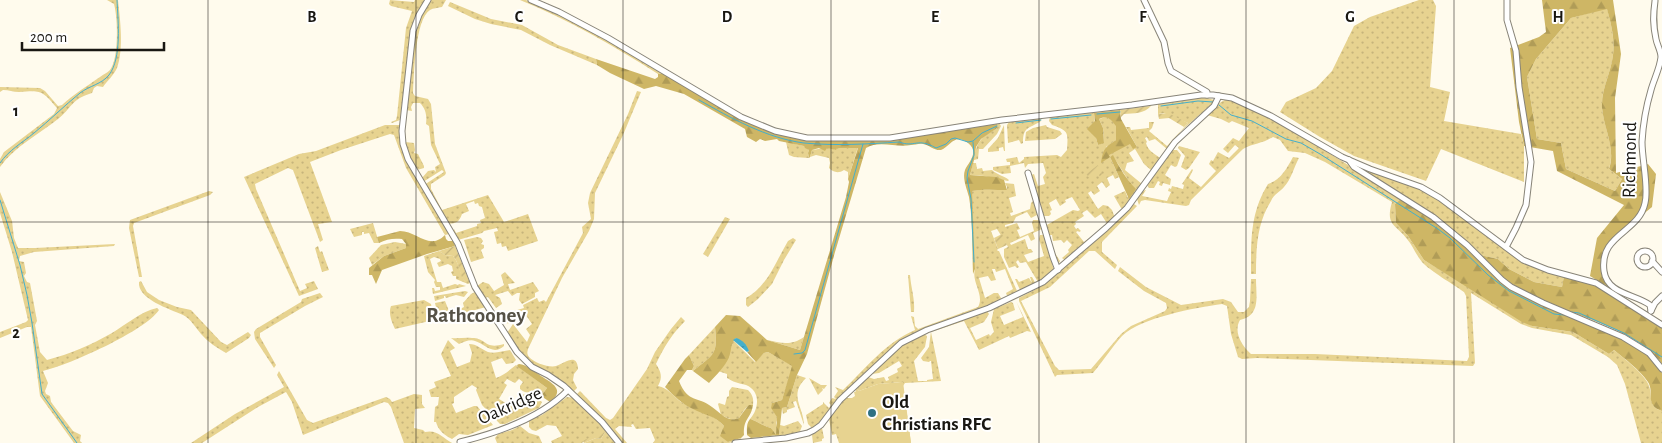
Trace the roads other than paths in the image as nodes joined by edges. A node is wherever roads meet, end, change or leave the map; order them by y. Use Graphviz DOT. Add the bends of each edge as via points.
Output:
graph roads {
  1 [pos="428,0"];
  2 [pos="531,0"];
  3 [pos="1144,0"];
  4 [pos="1507,0"];
  5 [pos="1655,1"];
  6 [pos="1207,95"];
  7 [pos="1219,96"];
  8 [pos="1349,160"];
  9 [pos="1028,173"];
  10 [pos="1506,247"];
  11 [pos="1652,261"];
  12 [pos="1058,270"];
  13 [pos="1662,272"];
  14 [pos="1662,296"];
  15 [pos="1650,313"];
  16 [pos="1662,325"];
  17 [pos="1662,369"];
  18 [pos="568,390"];
  19 [pos="460,442"];
  20 [pos="620,443"];
  21 [pos="735,443"];
  1 -- 18 [label="street" via="413,31 402,123 405,152 458,244 475,287 511,345 527,363"];
  2 -- 6 [label="street" via="614,42 741,117 776,131 807,138 898,138 1002,120"];
  3 -- 6 [label="street" via="1164,42 1172,71"];
  4 -- 10 [label="street" via="1531,162 1526,204"];
  5 -- 15 [label="street, Richmond" via="1652,20 1661,55 1644,118 1642,152 1646,201 1639,217 1608,247 1604,263 1604,273 1613,287 1646,302 1650,305"];
  6 -- 7 [label="street"];
  7 -- 8 [label="street" via="1232,98 1271,116"];
  7 -- 12 [label="street" via="1214,106 1171,146 1127,208"];
  8 -- 10 [label="street" via="1429,191"];
  8 -- 17 [label="street" via="1354,167 1437,220 1511,287 1623,336 1649,353"];
  9 -- 12 [label="street"];
  10 -- 15 [label="street" via="1532,265 1596,283"];
  11 -- 13 [label="street"];
  12 -- 21 [label="street" via="1039,285 1015,297 901,343 840,400 814,430 786,438"];
  14 -- 15 [label="street"];
  15 -- 16 [label="street"];
  18 -- 19 [label="street, Oakridge" via="535,415"];
  18 -- 20 [label="street"];
}
